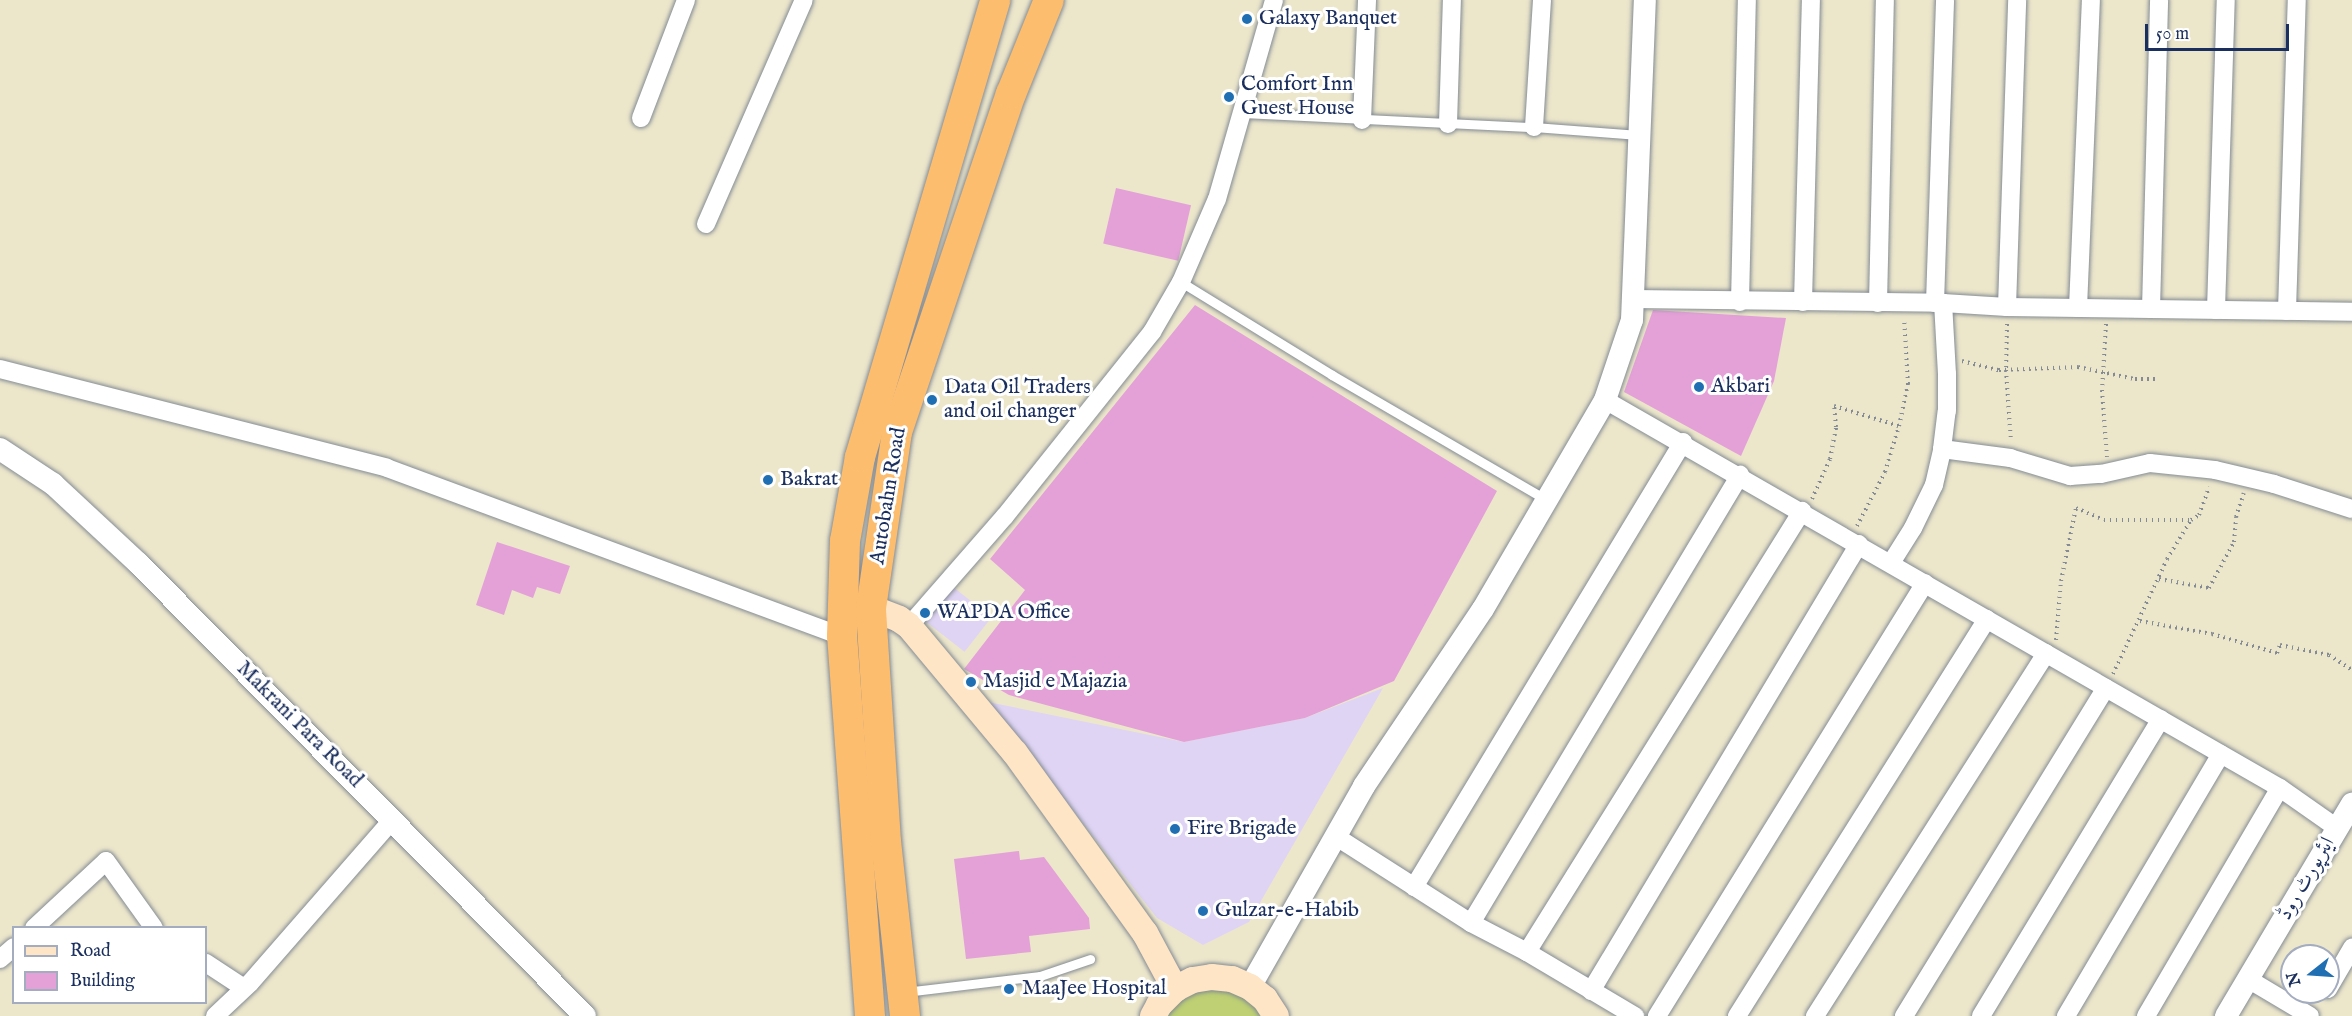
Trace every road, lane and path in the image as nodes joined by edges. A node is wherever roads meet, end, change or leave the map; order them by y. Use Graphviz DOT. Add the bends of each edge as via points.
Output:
graph roads {
  1 [pos="686,0"];
  2 [pos="804,0"];
  3 [pos="995,0"];
  4 [pos="1049,0"];
  5 [pos="1274,0"];
  6 [pos="1367,0"];
  7 [pos="1452,0"];
  8 [pos="1542,0"];
  9 [pos="1645,0"];
  10 [pos="1747,0"];
  11 [pos="1811,0"];
  12 [pos="1885,0"];
  13 [pos="1945,0"];
  14 [pos="2017,0"];
  15 [pos="2091,0"];
  16 [pos="2159,0"];
  17 [pos="2226,0"];
  18 [pos="2297,0"];
  19 [pos="1243,113"];
  20 [pos="641,118"];
  21 [pos="1362,120"];
  22 [pos="1448,124"];
  23 [pos="1534,127"];
  24 [pos="1640,135"];
  25 [pos="706,224"];
  26 [pos="1180,282"];
  27 [pos="1633,299"];
  28 [pos="1740,302"];
  29 [pos="1803,302"];
  30 [pos="1878,303"];
  31 [pos="1903,303"];
  32 [pos="1939,303"];
  33 [pos="2007,307"];
  34 [pos="2078,308"];
  35 [pos="2106,308"];
  36 [pos="2151,309"];
  37 [pos="2216,310"];
  38 [pos="2287,311"];
  39 [pos="2352,312"];
  40 [pos="1946,360"];
  41 [pos="0,369"];
  42 [pos="2006,370"];
  43 [pos="2105,373"];
  44 [pos="2156,379"];
  45 [pos="1605,400"];
  46 [pos="1899,426"];
  47 [pos="1683,442"];
  48 [pos="0,449"];
  49 [pos="1942,449"];
  50 [pos="2010,458"];
  51 [pos="2215,470"];
  52 [pos="2109,473"];
  53 [pos="1740,475"];
  54 [pos="2249,478"];
  55 [pos="1545,499"];
  56 [pos="2352,508"];
  57 [pos="1802,511"];
  58 [pos="2191,520"];
  59 [pos="1854,542"];
  60 [pos="1891,563"];
  61 [pos="2159,579"];
  62 [pos="1925,583"];
  63 [pos="871,608"];
  64 [pos="1987,619"];
  65 [pos="2140,621"];
  66 [pos="909,626"];
  67 [pos="842,636"];
  68 [pos="2051,656"];
  69 [pos="2352,670"];
  70 [pos="2106,688"];
  71 [pos="2161,719"];
  72 [pos="2222,754"];
  73 [pos="2280,788"];
  74 [pos="2352,804"];
  75 [pos="393,819"];
  76 [pos="2337,828"];
  77 [pos="1335,836"];
  78 [pos="1414,887"];
  79 [pos="1471,923"];
  80 [pos="35,926"];
  81 [pos="153,926"];
  82 [pos="2352,948"];
  83 [pos="12,949"];
  84 [pos="1527,952"];
  85 [pos="0,959"];
  86 [pos="1090,959"];
  87 [pos="207,964"];
  88 [pos="2340,968"];
  89 [pos="2248,979"];
  90 [pos="1250,987"];
  91 [pos="244,988"];
  92 [pos="1175,989"];
  93 [pos="1591,991"];
  94 [pos="904,1004"];
  95 [pos="215,1016"];
  96 [pos="585,1016"];
  97 [pos="870,1016"];
  98 [pos="1153,1016"];
  99 [pos="1276,1016"];
  100 [pos="1635,1016"];
  101 [pos="1657,1016"];
  102 [pos="1737,1016"];
  103 [pos="1815,1016"];
  104 [pos="1904,1016"];
  105 [pos="1981,1016"];
  106 [pos="2066,1016"];
  107 [pos="2146,1016"];
  108 [pos="2226,1016"];
  109 [pos="2311,1016"];
  1 -- 20 [label="street"];
  2 -- 25 [label="street"];
  3 -- 67 [label="highway, Autobahn Road" via="860,457 845,541"];
  4 -- 63 [label="highway, Autobahn Road" via="1011,94 897,432"];
  5 -- 19 [label="street"];
  6 -- 21 [label="street"];
  7 -- 22 [label="street"];
  8 -- 23 [label="street"];
  9 -- 24 [label="street"];
  10 -- 28 [label="street"];
  11 -- 29 [label="street"];
  12 -- 30 [label="street"];
  13 -- 32 [label="street"];
  14 -- 33 [label="street"];
  15 -- 34 [label="street"];
  16 -- 36 [label="street"];
  17 -- 37 [label="street"];
  18 -- 38 [label="street"];
  19 -- 21 [label="lane"];
  19 -- 26 [label="street" via="1217,199"];
  21 -- 22 [label="lane"];
  22 -- 23 [label="lane"];
  23 -- 24 [label="lane"];
  24 -- 27 [label="street"];
  26 -- 55 [label="lane"];
  26 -- 66 [label="street" via="1152,332 1075,430"];
  27 -- 28 [label="street"];
  27 -- 45 [label="street" via="1632,320"];
  28 -- 29 [label="street"];
  29 -- 30 [label="street"];
  30 -- 31 [label="street"];
  31 -- 32 [label="street"];
  31 -- 46 [label="path" via="1908,384"];
  32 -- 33 [label="street"];
  32 -- 40 [label="street"];
  33 -- 34 [label="street"];
  33 -- 42 [label="path"];
  34 -- 35 [label="street"];
  35 -- 36 [label="street"];
  35 -- 43 [label="path"];
  36 -- 37 [label="street"];
  37 -- 38 [label="street"];
  38 -- 39 [label="street"];
  40 -- 42 [label="path"];
  40 -- 49 [label="street" via="1947,411"];
  41 -- 67 [label="street" via="387,468"];
  42 -- 43 [label="path" via="2078,367"];
  42 -- 50 [label="path"];
  43 -- 44 [label="path"];
  43 -- 52 [label="path" via="2102,390"];
  45 -- 47 [label="street"];
  45 -- 55 [label="street"];
  46 -- 57 [label="path" via="1834,406 1836,427 1830,459 1815,494"];
  46 -- 59 [label="path" via="1885,472"];
  47 -- 53 [label="street"];
  47 -- 78 [label="street"];
  48 -- 75 [label="street, Makrani Para Road" via="53,484 138,563"];
  49 -- 50 [label="street"];
  49 -- 60 [label="street" via="1934,485"];
  50 -- 52 [label="street" via="2070,476"];
  51 -- 52 [label="street" via="2150,463"];
  51 -- 54 [label="street"];
  51 -- 58 [label="path" via="2199,515"];
  53 -- 57 [label="street"];
  53 -- 79 [label="street"];
  54 -- 56 [label="street"];
  54 -- 61 [label="path" via="2236,517 2234,542 2209,588"];
  55 -- 77 [label="street" via="1483,609 1364,786"];
  57 -- 59 [label="street"];
  57 -- 84 [label="street"];
  58 -- 61 [label="path"];
  58 -- 68 [label="path" via="2104,520 2076,508"];
  59 -- 60 [label="street"];
  59 -- 93 [label="street"];
  60 -- 62 [label="street"];
  61 -- 65 [label="path"];
  62 -- 64 [label="street"];
  62 -- 101 [label="street"];
  63 -- 66 [label="main road"];
  63 -- 94 [label="highway, Autobahn Road" via="886,842"];
  64 -- 68 [label="street"];
  64 -- 102 [label="street"];
  65 -- 69 [label="path" via="2212,634 2277,653 2280,645 2329,656"];
  65 -- 70 [label="path"];
  66 -- 92 [label="main road" via="1015,753 1145,933"];
  67 -- 97 [label="highway, Autobahn Road"];
  68 -- 70 [label="street"];
  68 -- 103 [label="street"];
  70 -- 71 [label="street"];
  70 -- 104 [label="street"];
  71 -- 72 [label="street"];
  71 -- 105 [label="street"];
  72 -- 73 [label="street"];
  72 -- 106 [label="street"];
  73 -- 76 [label="street"];
  73 -- 107 [label="street"];
  74 -- 76 [label="street, ایئرپورٹ روڈ"];
  75 -- 91 [label="street"];
  75 -- 96 [label="street, Makrani Para Road"];
  76 -- 89 [label="street, ایئرپورٹ روڈ"];
  77 -- 78 [label="street"];
  77 -- 90 [label="street"];
  78 -- 79 [label="street"];
  79 -- 84 [label="street"];
  80 -- 81 [label="street" via="106,861"];
  82 -- 88 [label="street"];
  83 -- 85 [label="street"];
  84 -- 93 [label="street"];
  86 -- 94 [label="lane" via="1040,976"];
  87 -- 91 [label="street"];
  89 -- 108 [label="street, ایئرپورٹ روڈ"];
  89 -- 109 [label="street"];
  90 -- 92 [label="main road" via="1232,979 1212,977 1193,980"];
  90 -- 99 [label="main road" via="1265,999"];
  91 -- 95 [label="street"];
  92 -- 98 [label="main road"];
  93 -- 100 [label="street"];
}
